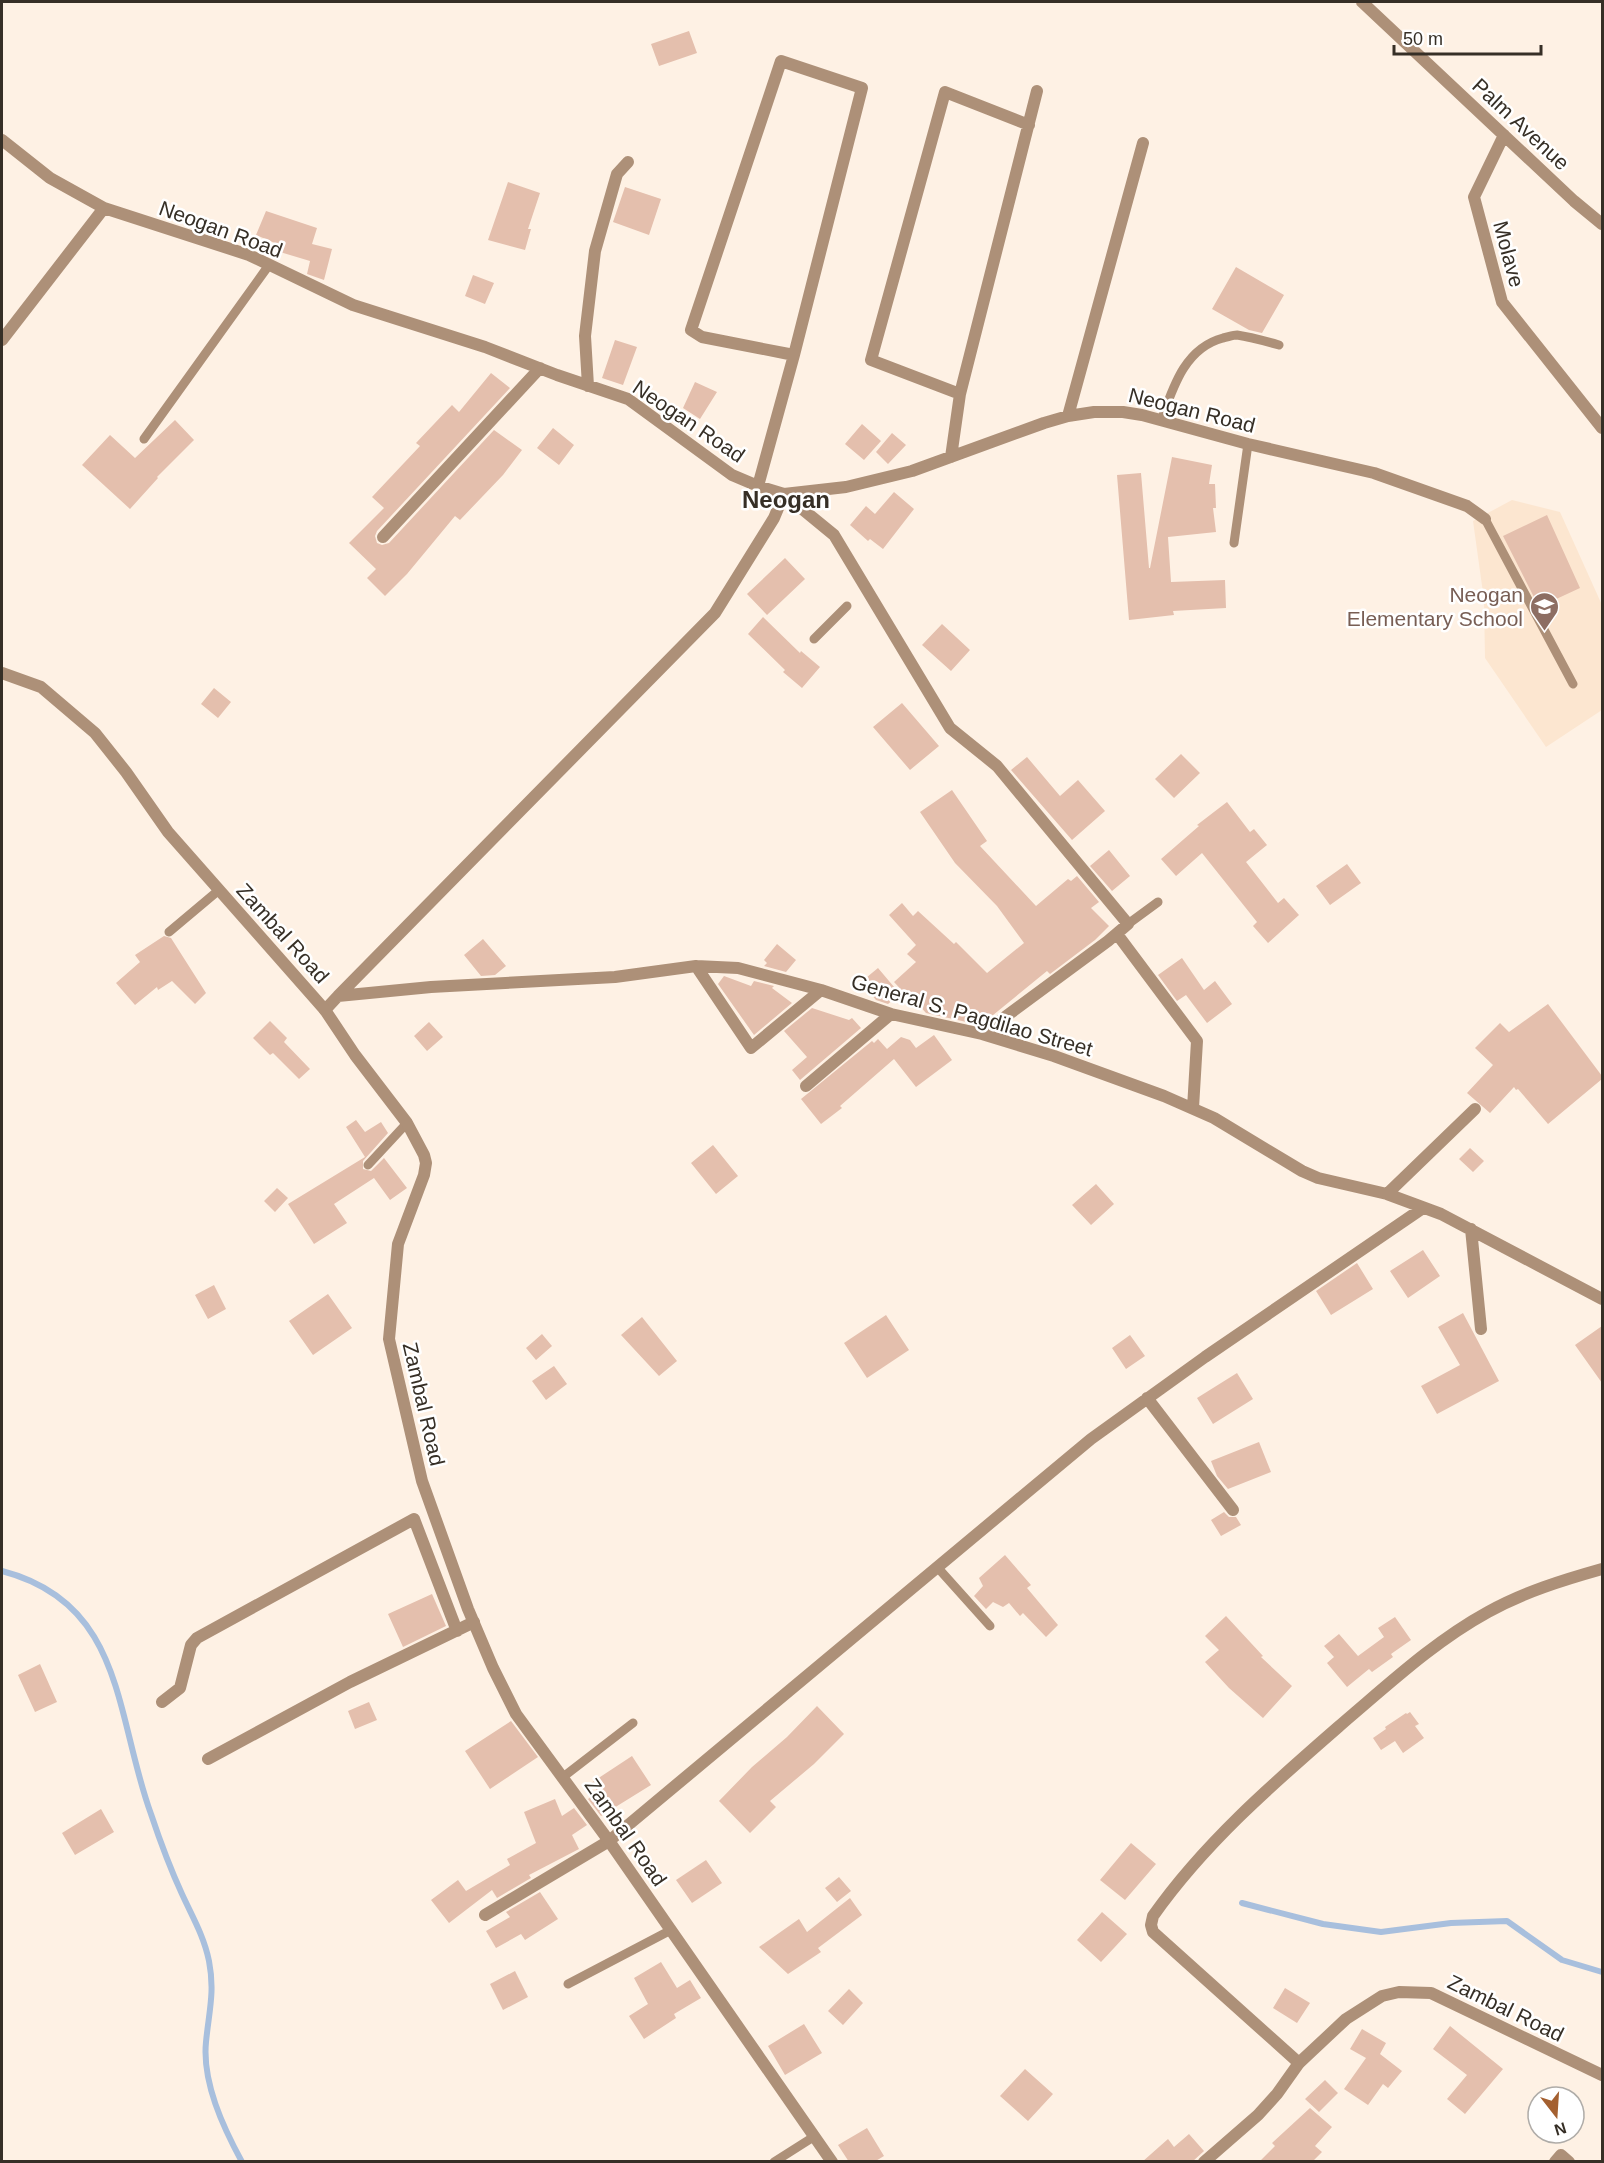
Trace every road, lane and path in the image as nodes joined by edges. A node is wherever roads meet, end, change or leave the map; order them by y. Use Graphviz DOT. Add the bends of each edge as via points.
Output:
graph roads {
  1 [pos="1362,2"];
  2 [pos="1037,91"];
  3 [pos="1029,125"];
  4 [pos="1504,135"];
  5 [pos="2,140"];
  6 [pos="1143,143"];
  7 [pos="628,162"];
  8 [pos="104,208"];
  9 [pos="1602,224"];
  10 [pos="269,265"];
  11 [pos="2,340"];
  12 [pos="1279,345"];
  13 [pos="794,355"];
  14 [pos="540,368"];
  15 [pos="588,386"];
  16 [pos="960,394"];
  17 [pos="1068,416"];
  18 [pos="1161,421"];
  19 [pos="1602,428"];
  20 [pos="144,438"];
  21 [pos="1248,444"];
  22 [pos="951,457"];
  23 [pos="758,486"];
  24 [pos="784,494"];
  25 [pos="1485,519"];
  26 [pos="383,537"];
  27 [pos="1234,543"];
  28 [pos="847,606"];
  29 [pos="814,639"];
  30 [pos="2,674"];
  31 [pos="1573,684"];
  32 [pos="219,890"];
  33 [pos="1158,902"];
  34 [pos="1128,924"];
  35 [pos="169,932"];
  36 [pos="1117,934"];
  37 [pos="696,966"];
  38 [pos="821,990"];
  39 [pos="338,996"];
  40 [pos="325,1010"];
  41 [pos="891,1014"];
  42 [pos="982,1034"];
  43 [pos="806,1086"];
  44 [pos="1193,1107"];
  45 [pos="1475,1109"];
  46 [pos="407,1123"];
  47 [pos="368,1165"];
  48 [pos="1387,1194"];
  49 [pos="1423,1208"];
  50 [pos="1471,1229"];
  51 [pos="1602,1299"];
  52 [pos="1481,1329"];
  53 [pos="1147,1398"];
  54 [pos="1233,1510"];
  55 [pos="938,1568"];
  56 [pos="1602,1569"];
  57 [pos="474,1622"];
  58 [pos="990,1626"];
  59 [pos="457,1631"];
  60 [pos="162,1702"];
  61 [pos="633,1723"];
  62 [pos="208,1759"];
  63 [pos="563,1777"];
  64 [pos="609,1841"];
  65 [pos="485,1915"];
  66 [pos="671,1930"];
  67 [pos="568,1984"];
  68 [pos="1299,2063"];
  69 [pos="1602,2075"];
  70 [pos="814,2136"];
  71 [pos="774,2162"];
  72 [pos="832,2162"];
  73 [pos="1204,2162"];
  74 [pos="1555,2162"];
  75 [pos="1569,2162"];
  1 -- 4 [label="street, Palm Avenue"];
  2 -- 3 [label="street"];
  3 -- 16 [label="street"];
  3 -- 16 [label="street" via="945,92 871,360"];
  4 -- 9 [label="street, Palm Avenue"];
  4 -- 19 [label="street, Molave" via="1474,198 1502,302"];
  5 -- 8 [label="street, Neogan Road" via="50,178"];
  6 -- 17 [label="street"];
  7 -- 15 [label="street" via="617,174 596,251 585,336"];
  8 -- 10 [label="street, Neogan Road"];
  8 -- 11 [label="street"];
  10 -- 14 [label="street, Neogan Road" via="353,305"];
  10 -- 20 [label="lane"];
  12 -- 18 [label="lane" via="1235,335 1215,340 1194,353 1172,390"];
  13 -- 13 [label="street" via="862,88 781,61 691,330 702,337"];
  13 -- 23 [label="street"];
  14 -- 15 [label="street, Neogan Road"];
  14 -- 26 [label="street"];
  15 -- 23 [label="street, Neogan Road" via="628,399 732,475"];
  16 -- 22 [label="street"];
  17 -- 18 [label="street, Neogan Road" via="1123,412"];
  17 -- 22 [label="street, Neogan Road"];
  18 -- 21 [label="street, Neogan Road"];
  21 -- 25 [label="street, Neogan Road" via="1374,473 1467,506"];
  21 -- 27 [label="lane"];
  22 -- 24 [label="street, Neogan Road" via="874,481"];
  23 -- 24 [label="street, Neogan Road"];
  24 -- 34 [label="street" via="834,535 950,728 997,766"];
  24 -- 39 [label="street" via="774,518 715,613"];
  25 -- 31 [label="lane"];
  28 -- 29 [label="lane"];
  30 -- 32 [label="street, Zambal Road" via="41,687 95,733 168,832"];
  32 -- 35 [label="lane"];
  32 -- 40 [label="street, Zambal Road"];
  33 -- 34 [label="lane"];
  34 -- 36 [label="street"];
  36 -- 42 [label="street"];
  36 -- 44 [label="street" via="1197,1041"];
  37 -- 38 [label="street, General S. Pagdilao Street" via="738,968"];
  37 -- 38 [label="street" via="751,1048"];
  37 -- 39 [label="street, General S. Pagdilao Street" via="615,977"];
  38 -- 41 [label="street, General S. Pagdilao Street"];
  39 -- 40 [label="street"];
  40 -- 46 [label="street, Zambal Road"];
  41 -- 42 [label="street, General S. Pagdilao Street"];
  41 -- 43 [label="street"];
  42 -- 44 [label="street, General S. Pagdilao Street"];
  44 -- 48 [label="street, General S. Pagdilao Street" via="1302,1171"];
  45 -- 48 [label="street"];
  46 -- 47 [label="lane"];
  46 -- 57 [label="street, Zambal Road" via="426,1163 398,1244 389,1339 422,1481"];
  48 -- 49 [label="street, General S. Pagdilao Street"];
  49 -- 50 [label="street, General S. Pagdilao Street"];
  49 -- 53 [label="street"];
  50 -- 51 [label="street, General S. Pagdilao Street"];
  50 -- 52 [label="street"];
  53 -- 54 [label="street"];
  53 -- 55 [label="street" via="1091,1439"];
  55 -- 58 [label="lane"];
  55 -- 64 [label="street"];
  56 -- 68 [label="street" via="1560,1581 1487,1612 1408,1667 1274,1783 1210,1846 1153,1916 1153,1932"];
  57 -- 59 [label="street"];
  57 -- 63 [label="street, Zambal Road" via="516,1714"];
  59 -- 60 [label="street" via="414,1519 197,1638 191,1645 180,1688"];
  59 -- 62 [label="street" via="350,1682"];
  61 -- 63 [label="lane"];
  63 -- 64 [label="street, Zambal Road"];
  64 -- 65 [label="street"];
  64 -- 66 [label="street, Zambal Road"];
  66 -- 67 [label="lane"];
  66 -- 70 [label="street, Zambal Road"];
  68 -- 69 [label="street, Zambal Road" via="1360,2009 1382,1996 1415,1992 1431,1994"];
  68 -- 73 [label="street, Zambal Road" via="1258,2115"];
  70 -- 71 [label="lane"];
  70 -- 72 [label="street, Zambal Road"];
  74 -- 75 [label="street" via="1561,2155"];
}
